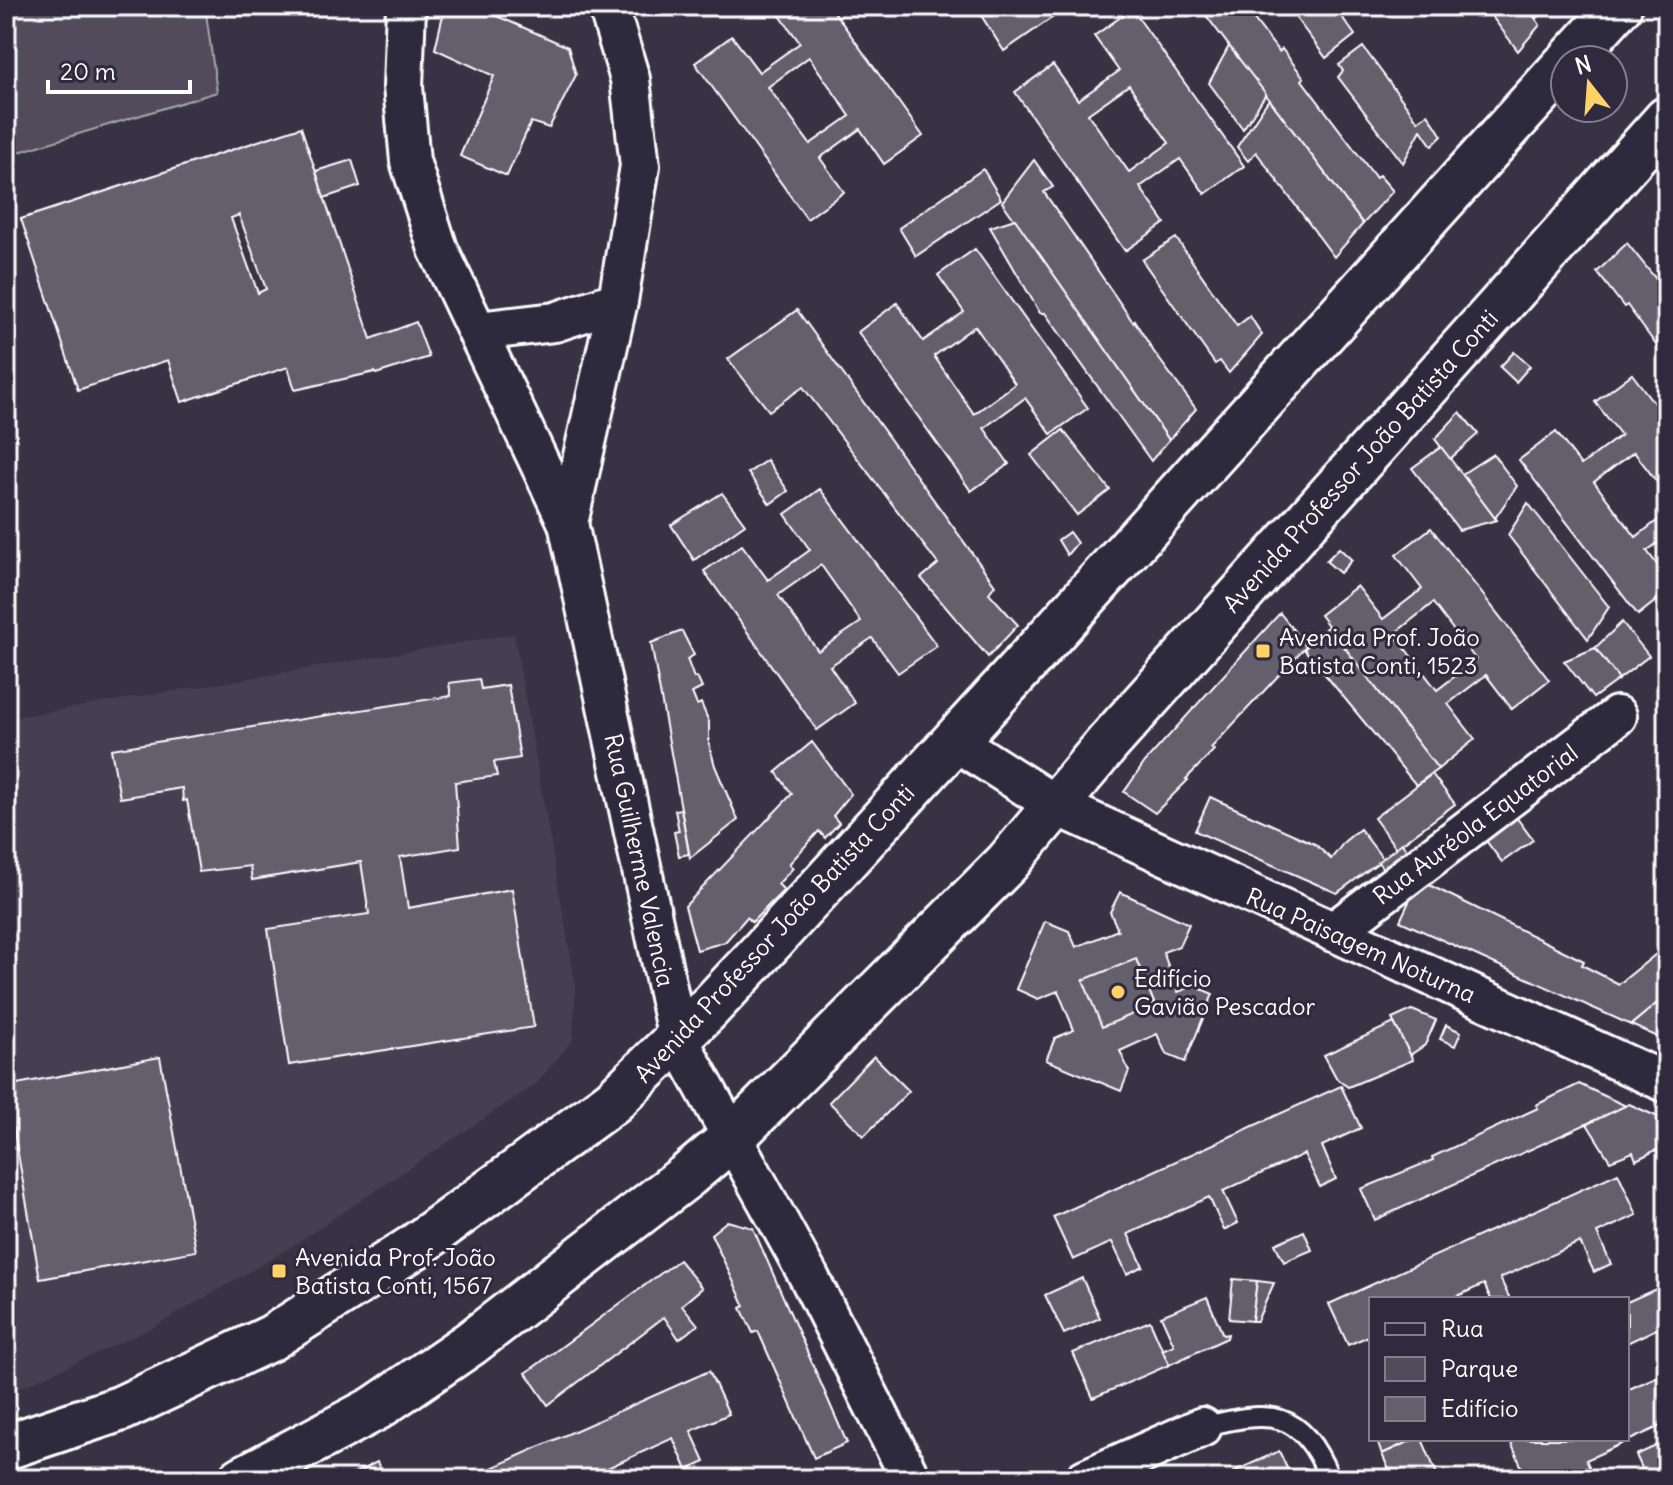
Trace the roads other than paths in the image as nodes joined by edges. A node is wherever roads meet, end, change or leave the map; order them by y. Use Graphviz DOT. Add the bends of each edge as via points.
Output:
graph roads {
  1 [pos="406,6"];
  2 [pos="608,6"];
  3 [pos="1619,6"];
  4 [pos="1585,44"];
  5 [pos="1549,83"];
  6 [pos="1667,119"];
  7 [pos="618,301"];
  8 [pos="478,331"];
  9 [pos="568,523"];
  10 [pos="1617,716"];
  11 [pos="955,741"];
  12 [pos="1055,805"];
  13 [pos="1333,932"];
  14 [pos="678,1039"];
  15 [pos="1667,1083"];
  16 [pos="732,1138"];
  17 [pos="1202,1427"];
  18 [pos="6,1447"];
  19 [pos="242,1479"];
  20 [pos="911,1479"];
  21 [pos="1085,1479"];
  22 [pos="1330,1479"];
  1 -- 8 [label="street, Rua Guilherme Valencia" via="403,87 410,161 438,249"];
  2 -- 7 [label="street, Rua Guilherme Valencia" via="630,79 640,166"];
  3 -- 4 [label="main road"];
  5 -- 11 [label="main road, Avenida Professor João Batista Conti"];
  6 -- 12 [label="main road, Avenida Professor João Batista Conti"];
  7 -- 8 [label="street" via="555,322"];
  7 -- 9 [label="street, Rua Guilherme Valencia"];
  8 -- 9 [label="street, Rua Guilherme Valencia"];
  9 -- 14 [label="street, Rua Guilherme Valencia"];
  10 -- 13 [label="street, Rua Auréola Equatorial"];
  11 -- 12 [label="street"];
  11 -- 14 [label="main road, Avenida Professor João Batista Conti"];
  12 -- 13 [label="street, Rua Paisagem Noturna"];
  12 -- 16 [label="main road, Avenida Professor João Batista Conti" via="1007,863"];
  13 -- 15 [label="street, Rua Paisagem Noturna"];
  14 -- 16 [label="street, Rua Guilherme Valencia"];
  14 -- 18 [label="main road, Avenida Professor João Batista Conti" via="613,1101 439,1228 271,1338 122,1408"];
  16 -- 19 [label="main road, Avenida Professor João Batista Conti" via="471,1343 376,1408"];
  16 -- 20 [label="street, Rua Guilherme Valencia"];
  17 -- 21 [label="street"];
  17 -- 22 [label="lane" via="1249,1415 1273,1417 1309,1440"];
}
